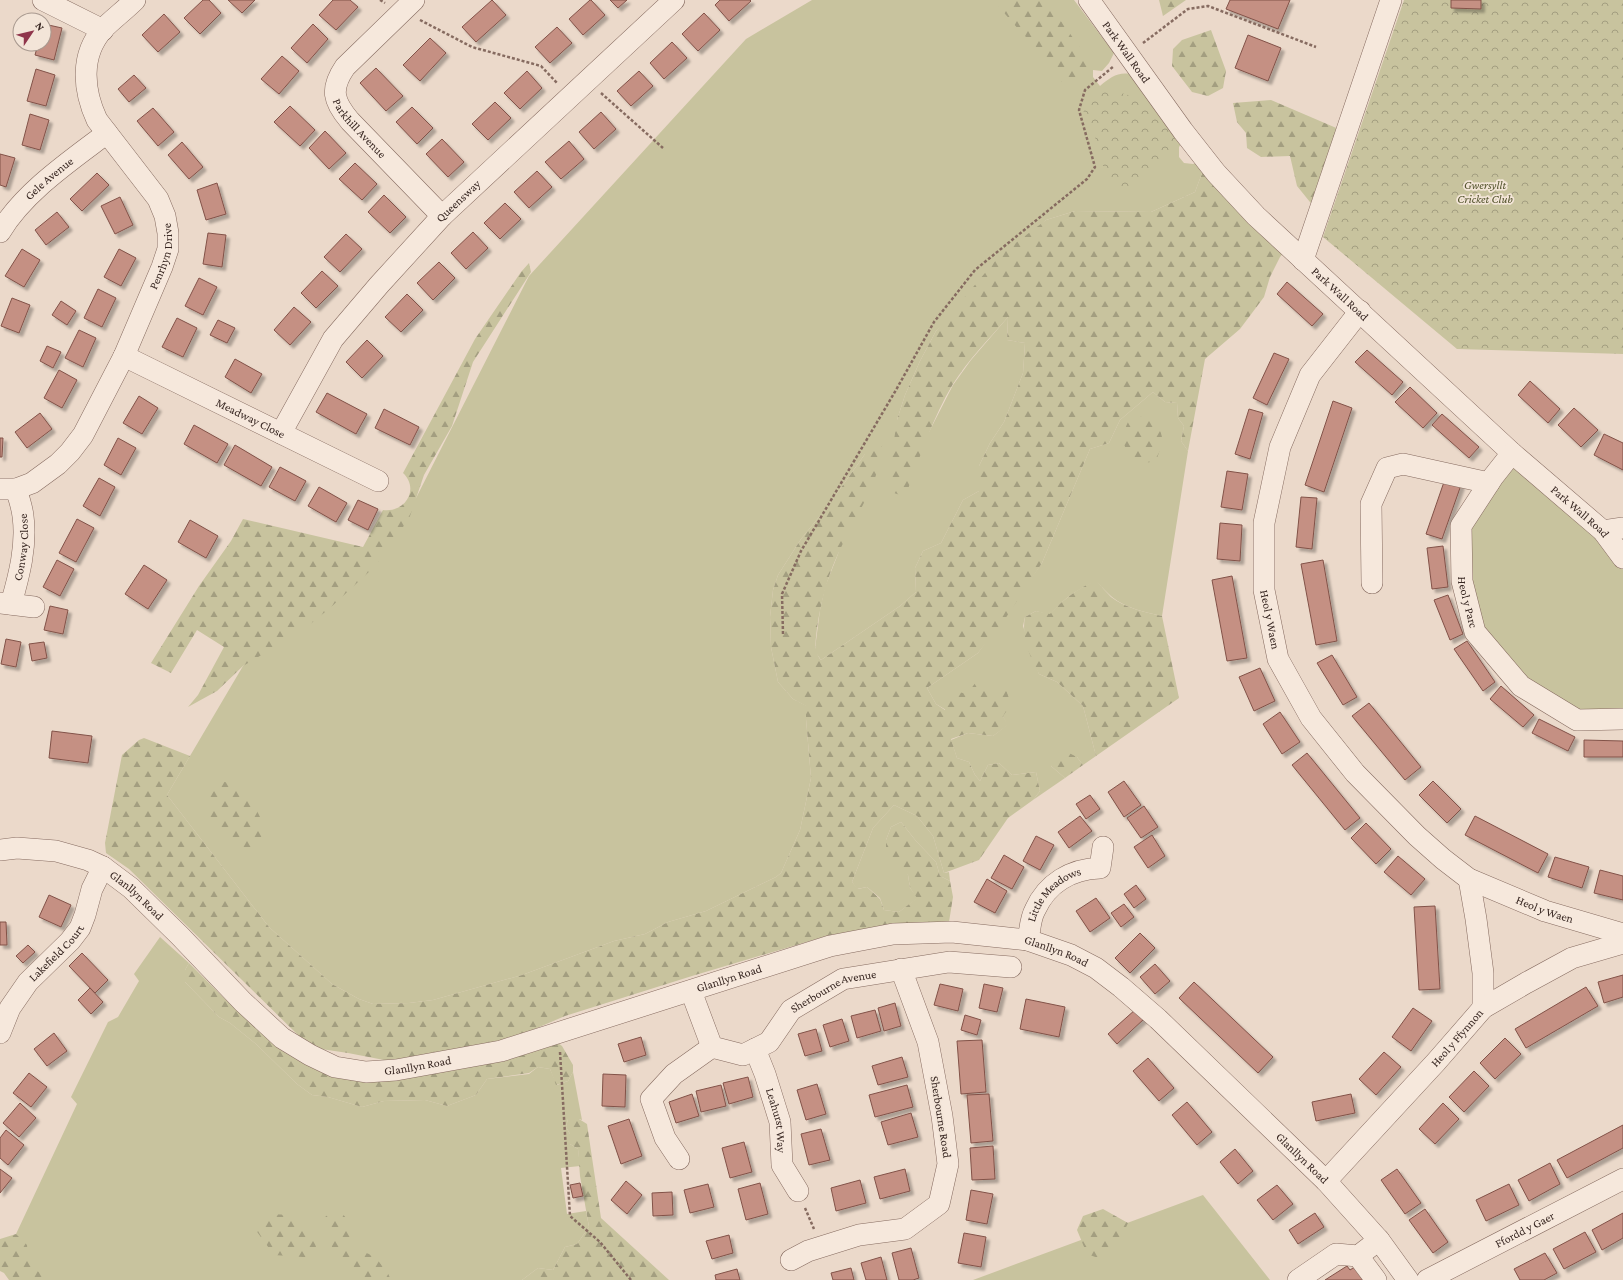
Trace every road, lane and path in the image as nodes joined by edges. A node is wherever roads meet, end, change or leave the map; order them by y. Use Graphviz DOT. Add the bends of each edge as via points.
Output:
graph roads {
  1 [pos="43,0"];
  2 [pos="135,0"];
  3 [pos="380,0"];
  4 [pos="674,0"];
  5 [pos="1089,0"];
  6 [pos="1391,0"];
  7 [pos="408,6"];
  8 [pos="103,30"];
  9 [pos="1316,47"];
  10 [pos="1128,54"];
  11 [pos="587,80"];
  12 [pos="570,96"];
  13 [pos="107,133"];
  14 [pos="663,148"];
  15 [pos="442,216"];
  16 [pos="0,232"];
  17 [pos="1303,260"];
  18 [pos="1360,311"];
  19 [pos="124,356"];
  20 [pos="281,433"];
  21 [pos="1512,453"];
  22 [pos="378,481"];
  23 [pos="1489,483"];
  24 [pos="8,489"];
  25 [pos="1623,528"];
  26 [pos="1602,531"];
  27 [pos="1623,558"];
  28 [pos="1372,583"];
  29 [pos="5,603"];
  30 [pos="34,607"];
  31 [pos="783,634"];
  32 [pos="1623,719"];
  33 [pos="1104,847"];
  34 [pos="0,850"];
  35 [pos="103,868"];
  36 [pos="1469,879"];
  37 [pos="1623,934"];
  38 [pos="1028,940"];
  39 [pos="1623,943"];
  40 [pos="1011,967"];
  41 [pos="901,969"];
  42 [pos="692,991"];
  43 [pos="1483,1008"];
  44 [pos="0,1033"];
  45 [pos="559,1033"];
  46 [pos="712,1047"];
  47 [pos="755,1049"];
  48 [pos="679,1159"];
  49 [pos="1623,1179"];
  50 [pos="1326,1181"];
  51 [pos="798,1191"];
  52 [pos="1379,1240"];
  53 [pos="822,1246"];
  54 [pos="1358,1256"];
  55 [pos="791,1260"];
  56 [pos="631,1280"];
  57 [pos="1298,1280"];
  58 [pos="1376,1280"];
  59 [pos="1408,1280"];
  60 [pos="1427,1280"];
  1 -- 8 [label="street"];
  2 -- 8 [label="street, Penrhyn Drive"];
  3 -- 7 [label="path"];
  4 -- 11 [label="street, Queensway"];
  5 -- 10 [label="street, Park Wall Road"];
  6 -- 17 [label="street"];
  7 -- 12 [label="path" via="472,47 541,66"];
  7 -- 15 [label="street, Parkhill Avenue" via="345,67 337,78 334,94 340,109 350,121"];
  8 -- 13 [label="street, Penrhyn Drive" via="88,57 86,88 97,120"];
  9 -- 10 [label="path" via="1208,6 1188,9"];
  10 -- 17 [label="street, Park Wall Road" via="1216,173 1256,216"];
  10 -- 31 [label="path" via="1085,90 1079,110 1095,167 1087,179 975,270 934,322 800,551 782,594"];
  11 -- 12 [label="street, Queensway"];
  11 -- 14 [label="path"];
  12 -- 15 [label="street, Queensway"];
  13 -- 16 [label="street, Gele Avenue" via="48,178 8,219"];
  13 -- 19 [label="street, Penrhyn Drive" via="158,199 166,216 168,233 168,249 162,267"];
  15 -- 20 [label="street, Queensway" via="332,339"];
  17 -- 18 [label="street, Park Wall Road"];
  18 -- 21 [label="street, Park Wall Road"];
  18 -- 36 [label="street, Heol y Waen" via="1310,375 1280,447 1264,523 1264,590 1278,659 1311,718 1366,785 1417,836"];
  19 -- 20 [label="street, Meadway Close"];
  19 -- 24 [label="street, Penrhyn Drive" via="83,435 70,452 32,483"];
  20 -- 22 [label="street, Meadway Close"];
  21 -- 23 [label="street, Heol y Parc"];
  21 -- 26 [label="street, Park Wall Road"];
  23 -- 28 [label="street" via="1403,464 1387,468 1371,504"];
  23 -- 32 [label="street, Heol y Parc" via="1461,526 1462,581 1475,632 1521,686 1577,720"];
  24 -- 29 [label="street, Conway Close" via="23,516 24,545 19,575"];
  25 -- 26 [label="street"];
  26 -- 27 [label="street, Park Wall Road"];
  29 -- 30 [label="street, Conway Close"];
  33 -- 38 [label="street, Little Meadows" via="1103,873 1086,869 1070,873 1041,898 1034,911"];
  34 -- 35 [label="street, Glanllyn Road" via="17,848 56,851 88,860"];
  35 -- 44 [label="street, Lakefield Court" via="92,889 80,928 28,982 10,1008"];
  35 -- 45 [label="street, Glanllyn Road" via="131,888 282,1038 335,1067 366,1072 396,1070 502,1051"];
  36 -- 37 [label="street, Heol y Waen" via="1545,911"];
  36 -- 43 [label="street" via="1484,973"];
  38 -- 42 [label="street, Glanllyn Road" via="952,932 893,934 830,946"];
  38 -- 50 [label="street, Glanllyn Road" via="1071,954 1096,968 1121,987 1158,1019"];
  39 -- 43 [label="street, Heol y Ffynnon" via="1572,958"];
  40 -- 41 [label="street, Sherbourne Avenue" via="949,962"];
  41 -- 47 [label="street, Sherbourne Avenue" via="843,979 790,1010 769,1042"];
  41 -- 53 [label="street, Sherbourne Road" via="928,1042 942,1116 948,1164 939,1204 905,1229 858,1235"];
  42 -- 45 [label="street, Glanllyn Road"];
  42 -- 46 [label="street"];
  43 -- 50 [label="street, Heol y Ffynnon"];
  45 -- 56 [label="path" via="570,1216 600,1242"];
  46 -- 47 [label="street, Sherbourne Avenue" via="743,1055"];
  46 -- 48 [label="street" via="674,1074 651,1099 665,1138"];
  47 -- 51 [label="street, Leahurst Way" via="766,1074 780,1122 782,1165"];
  49 -- 60 [label="street, Ffordd y Gaer"];
  50 -- 52 [label="street, Glanllyn Road"];
  51 -- 53 [label="path"];
  52 -- 54 [label="street"];
  52 -- 59 [label="street, Glanllyn Road"];
  53 -- 55 [label="street, Sherbourne Road"];
  54 -- 57 [label="street" via="1336,1254"];
  54 -- 58 [label="street"];
}
